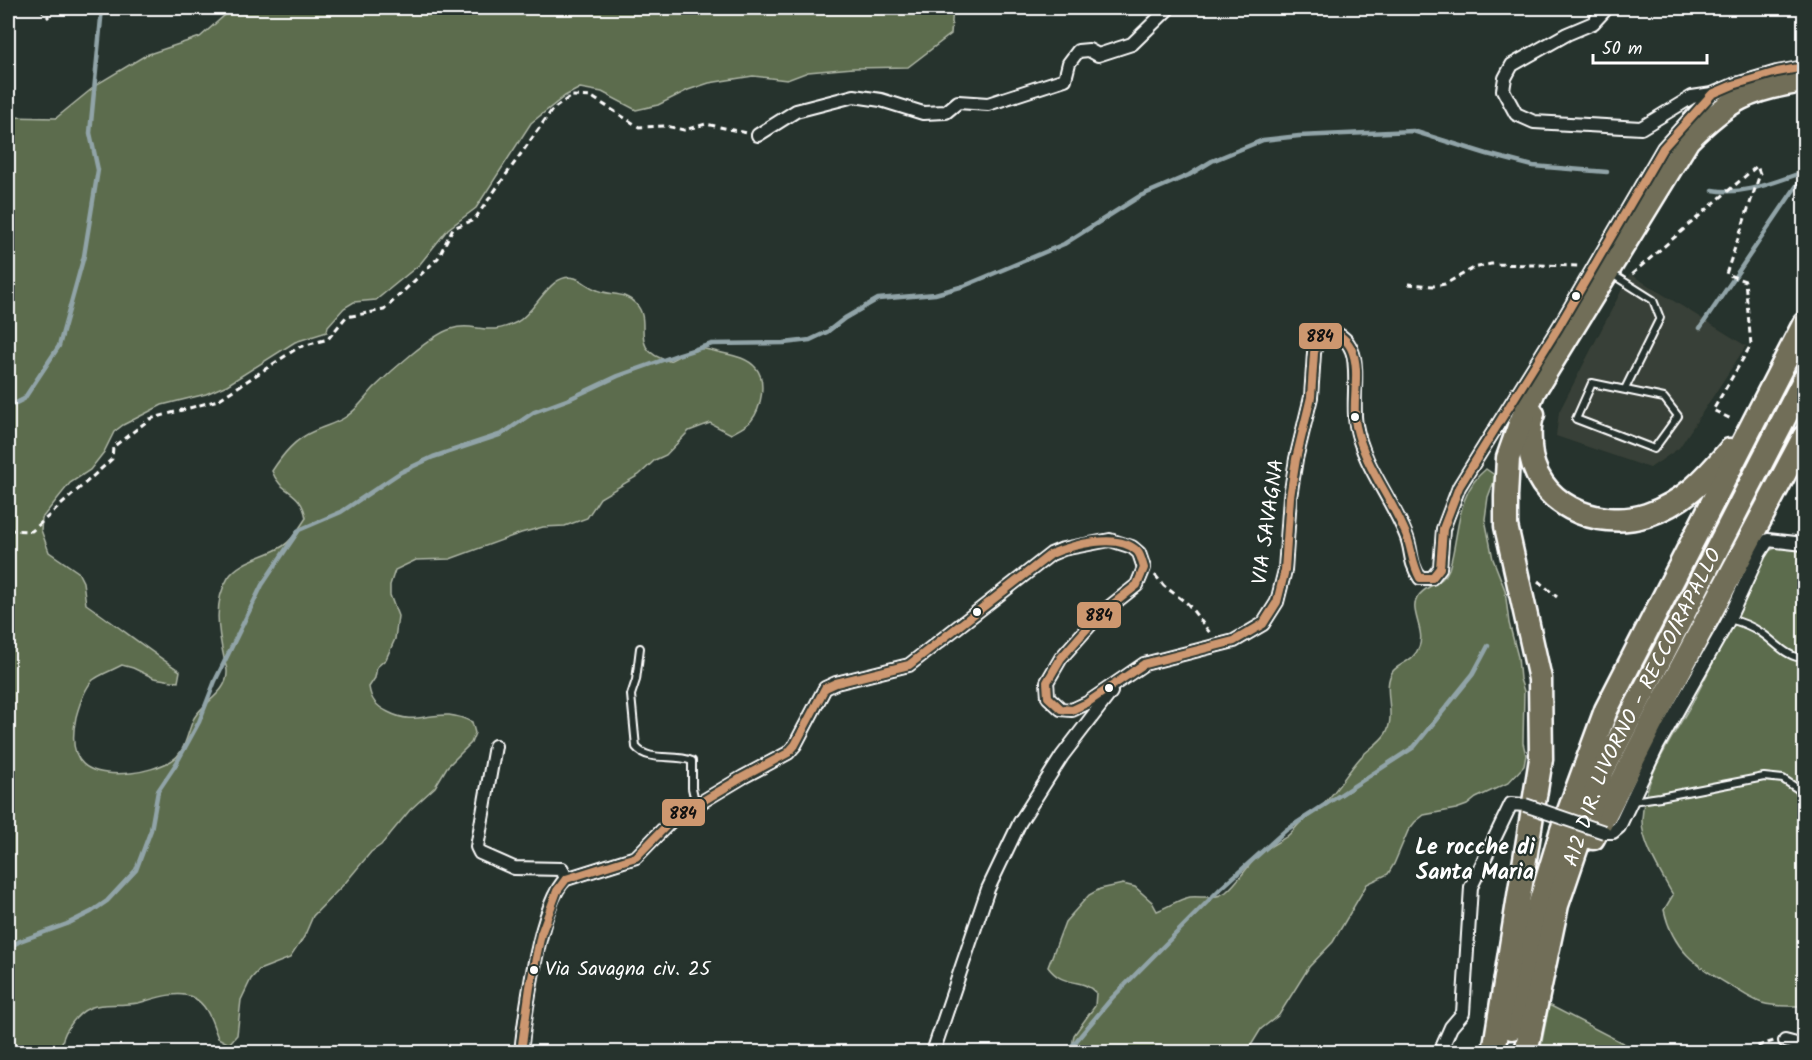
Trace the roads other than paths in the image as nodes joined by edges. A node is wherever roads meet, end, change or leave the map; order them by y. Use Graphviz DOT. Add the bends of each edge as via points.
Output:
graph roads {
  1 [pos="1169,8"];
  2 [pos="1607,8"];
  3 [pos="1804,68"];
  4 [pos="1804,81"];
  5 [pos="1804,89"];
  6 [pos="1712,94"];
  7 [pos="758,135"];
  8 [pos="1619,278"];
  9 [pos="1804,324"];
  10 [pos="1804,380"];
  11 [pos="1625,389"];
  12 [pos="1744,422"];
  13 [pos="1804,437"];
  14 [pos="1804,544"];
  15 [pos="1729,619"];
  16 [pos="640,648"];
  17 [pos="1804,658"];
  18 [pos="1117,684"];
  19 [pos="495,746"];
  20 [pos="1804,793"];
  21 [pos="1631,801"];
  22 [pos="696,806"];
  23 [pos="566,879"];
  24 [pos="1550,939"];
  25 [pos="1785,1041"];
  26 [pos="1804,1046"];
  27 [pos="521,1053"];
  28 [pos="933,1053"];
  29 [pos="1440,1053"];
  30 [pos="1494,1053"];
  31 [pos="1507,1053"];
  32 [pos="1526,1053"];
  1 -- 7 [label="street" via="1132,45 1098,55 1089,50 1078,51 1069,63 1065,79 1034,90 988,104 958,102 946,112 923,113 854,96 796,111"];
  2 -- 6 [label="street" via="1593,23 1512,65 1503,90 1516,114 1534,122 1641,128 1692,97"];
  3 -- 6 [label="street, VIA SAVAGNA" via="1777,72"];
  4 -- 30 [label="highway" via="1747,93 1723,108 1688,140 1534,392 1508,458 1506,526 1540,679 1542,735"];
  5 -- 8 [label="highway" via="1746,104 1718,122 1696,143"];
  6 -- 18 [label="street, VIA SAVAGNA" via="1663,148 1458,487 1443,529 1440,568 1432,578 1420,578 1412,566 1406,536 1361,447 1355,423 1353,353 1344,337 1325,332 1319,335 1314,353 1311,397 1296,459 1285,570 1277,602 1263,624 1234,641 1144,664"];
  8 -- 11 [label="lane" via="1653,300 1660,318"];
  8 -- 12 [label="highway" via="1529,423 1530,452 1547,490 1566,507 1590,517 1617,520 1645,515 1690,493"];
  9 -- 12 [label="highway"];
  10 -- 24 [label="highway, A12 DIR. LIVORNO - RECCO/RAPALLO" via="1603,770 1557,905"];
  11 -- 11 [label="lane" via="1592,383 1576,419 1654,449 1678,417 1664,398"];
  12 -- 31 [label="highway" via="1606,710 1562,830 1534,923"];
  13 -- 24 [label="highway" via="1616,790"];
  14 -- 15 [label="street" via="1768,540"];
  15 -- 17 [label="lane" via="1748,624 1788,654"];
  15 -- 21 [label="street"];
  16 -- 22 [label="lane" via="631,695 636,747 648,755 692,761"];
  18 -- 22 [label="street, VIA SAVAGNA" via="1072,710 1061,709 1048,698 1047,682 1062,658 1098,616 1137,585 1144,568 1132,548 1110,540 1063,549 1050,554 909,665 825,688 788,753"];
  18 -- 28 [label="street" via="1062,756 1020,822 988,890"];
  19 -- 23 [label="street" via="477,847 480,853 514,868 562,869"];
  20 -- 21 [label="lane" via="1784,779 1764,777"];
  21 -- 29 [label="street, bridge" via="1619,827 1612,832 1511,804 1470,887 1463,1013 1451,1027"];
  22 -- 23 [label="street" via="673,819 636,857"];
  23 -- 27 [label="street" via="555,891 540,941 526,1003"];
  24 -- 32 [label="highway, A12 DIR. LIVORNO - RECCO/RAPALLO"];
  25 -- 26 [label="street"];
}
